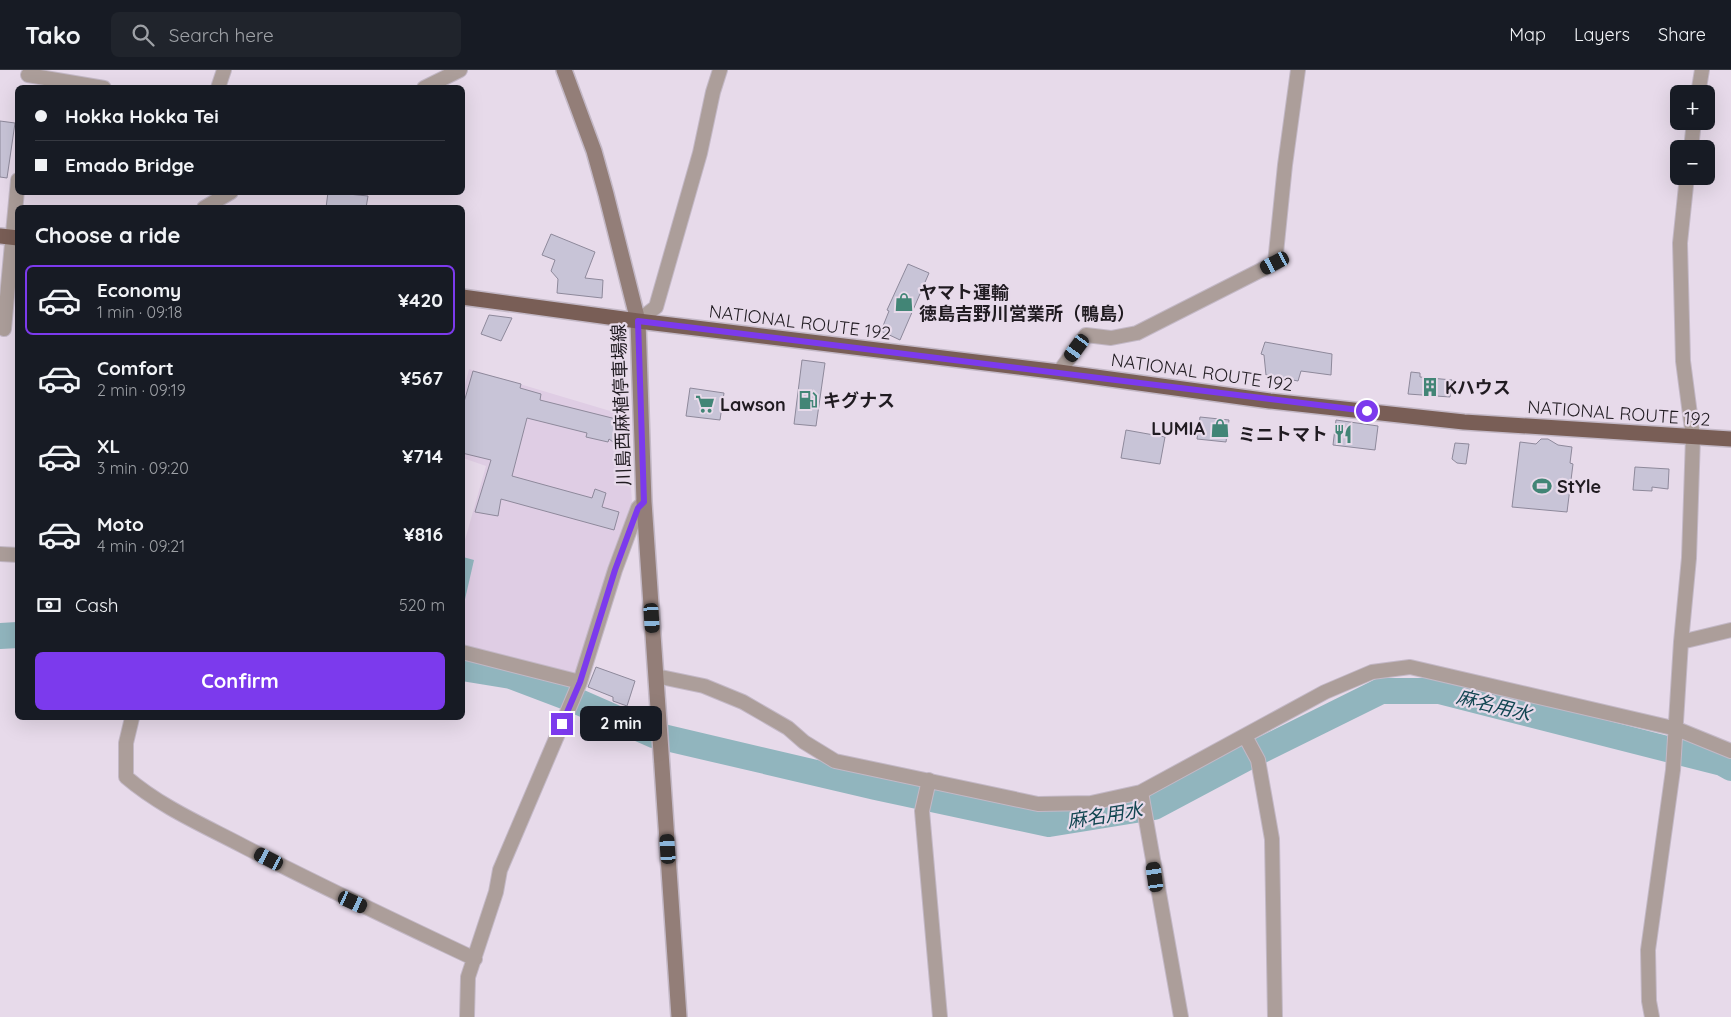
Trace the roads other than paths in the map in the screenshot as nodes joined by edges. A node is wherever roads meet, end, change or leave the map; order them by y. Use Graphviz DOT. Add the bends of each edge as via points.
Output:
graph roads {
  1 [pos="224,70"];
  2 [pos="460,70"];
  3 [pos="564,70"];
  4 [pos="720,70"];
  5 [pos="1298,70"];
  6 [pos="1702,70"];
  7 [pos="28,77"];
  8 [pos="83,85"];
  9 [pos="219,85"];
  10 [pos="430,85"];
  11 [pos="1700,85"];
  12 [pos="1686,185"];
  13 [pos="16,195"];
  14 [pos="224,195"];
  15 [pos="209,201"];
  16 [pos="9,237"];
  17 [pos="465,297"];
  18 [pos="638,321"];
  19 [pos="15,322"];
  20 [pos="2,330"];
  21 [pos="1059,372"];
  22 [pos="1693,437"];
  23 [pos="1731,439"];
  24 [pos="644,502"];
  25 [pos="0,554"];
  26 [pos="15,555"];
  27 [pos="1731,630"];
  28 [pos="1681,642"];
  29 [pos="465,653"];
  30 [pos="656,676"];
  31 [pos="579,684"];
  32 [pos="132,720"];
  33 [pos="1677,729"];
  34 [pos="1246,739"];
  35 [pos="1731,751"];
  36 [pos="929,780"];
  37 [pos="1141,792"];
  38 [pos="475,959"];
  39 [pos="467,1017"];
  40 [pos="679,1017"];
  41 [pos="940,1017"];
  42 [pos="1181,1017"];
  43 [pos="1275,1017"];
  44 [pos="1652,1017"];
  1 -- 9 [label="street"];
  2 -- 10 [label="street"];
  3 -- 18 [label="main road, 川島西麻植停車場線" via="594,152"];
  4 -- 18 [label="street" via="656,307"];
  5 -- 21 [label="street" via="1275,263 1138,333 1111,338 1086,335"];
  6 -- 11 [label="street"];
  7 -- 8 [label="street"];
  12 -- 22 [label="street" via="1680,243 1683,361"];
  13 -- 16 [label="street"];
  14 -- 15 [label="street"];
  16 -- 20 [label="street"];
  17 -- 18 [label="highway, NATIONAL ROUTE 192"];
  18 -- 21 [label="highway, NATIONAL ROUTE 192"];
  18 -- 24 [label="main road, 川島西麻植停車場線"];
  19 -- 20 [label="street"];
  21 -- 22 [label="highway, NATIONAL ROUTE 192" via="1270,401 1464,422"];
  22 -- 23 [label="highway, NATIONAL ROUTE 192"];
  22 -- 28 [label="street" via="1690,558"];
  24 -- 30 [label="main road, 川島西麻植停車場線"];
  24 -- 31 [label="street" via="638,508 615,570"];
  25 -- 26 [label="street"];
  27 -- 28 [label="street"];
  28 -- 33 [label="street"];
  29 -- 31 [label="street"];
  30 -- 36 [label="street" via="704,686 743,702 835,761"];
  30 -- 40 [label="main road, 川島西麻植停車場線"];
  31 -- 38 [label="street" via="500,870"];
  32 -- 38 [label="street" via="126,743 126,777 143,791 318,885"];
  33 -- 34 [label="street" via="1410,667 1372,672 1325,692"];
  33 -- 35 [label="street"];
  33 -- 44 [label="street" via="1648,950"];
  34 -- 37 [label="street"];
  34 -- 43 [label="street" via="1258,760 1272,839"];
  36 -- 37 [label="street" via="1038,804 1091,803"];
  36 -- 41 [label="street" via="922,811"];
  37 -- 42 [label="street"];
  38 -- 39 [label="street" via="468,977"];
}
